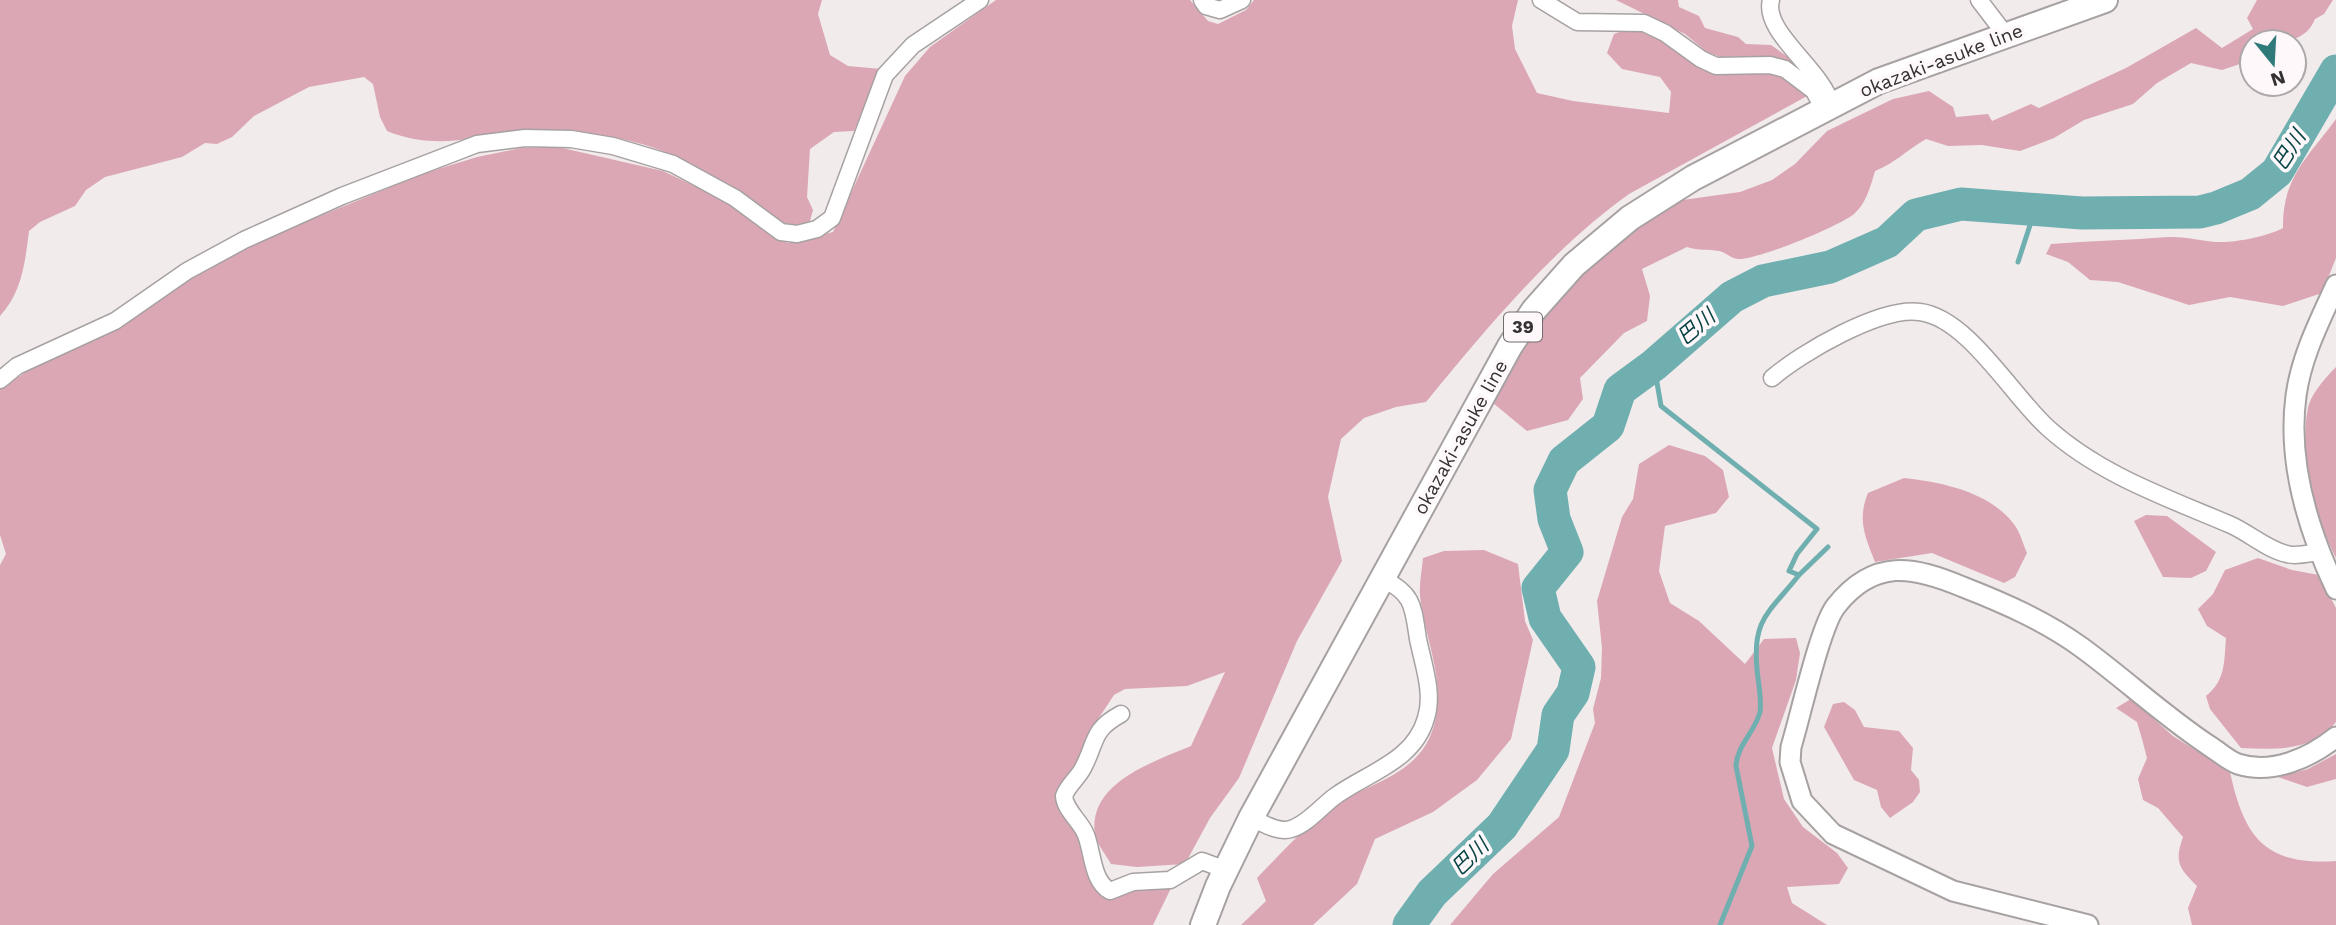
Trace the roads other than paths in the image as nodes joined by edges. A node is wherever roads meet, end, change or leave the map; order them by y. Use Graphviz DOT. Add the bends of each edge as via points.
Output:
graph roads {
  1 [pos="980,0"];
  2 [pos="1202,0"];
  3 [pos="1242,0"];
  4 [pos="1541,0"];
  5 [pos="1772,0"];
  6 [pos="1979,0"];
  7 [pos="2105,0"];
  8 [pos="2005,34"];
  9 [pos="1828,108"];
  10 [pos="2336,285"];
  11 [pos="1772,377"];
  12 [pos="0,380"];
  13 [pos="2319,552"];
  14 [pos="1383,579"];
  15 [pos="2336,589"];
  16 [pos="1121,714"];
  17 [pos="2336,737"];
  18 [pos="1251,818"];
  19 [pos="1226,870"];
  20 [pos="1203,925"];
  21 [pos="2088,925"];
  1 -- 12 [label="street" via="913,45 886,75 832,218 817,229 781,232 735,198 673,164 613,146 525,138 477,144 244,240 187,271 115,321 17,366"];
  2 -- 3 [label="street" via="1220,10"];
  4 -- 9 [label="street" via="1577,22 1644,23 1716,66 1786,69"];
  5 -- 9 [label="street" via="1772,23 1827,89"];
  6 -- 8 [label="street"];
  7 -- 8 [label="main road, okazaki-asuke line / 39"];
  8 -- 9 [label="main road, okazaki-asuke line / 39" via="1879,81"];
  9 -- 14 [label="main road, okazaki-asuke line / 39" via="1693,178 1630,218 1574,265 1510,346"];
  10 -- 13 [label="street" via="2309,347 2296,396 2299,474"];
  11 -- 13 [label="street" via="1844,333 1901,313 1927,313 1968,339 2051,430 2102,466 2288,555"];
  13 -- 15 [label="street"];
  14 -- 18 [label="main road, okazaki-asuke line / 39"];
  14 -- 18 [label="street" via="1400,587 1411,600 1428,687 1426,719 1393,763 1337,794 1294,829 1281,830"];
  16 -- 19 [label="street" via="1095,733 1082,770 1064,796 1085,834 1100,883 1110,891 1133,882 1159,882 1202,861"];
  17 -- 21 [label="street" via="2293,762 2269,767 2237,764 2187,732 2079,645 2013,607 1913,569 1881,572 1861,580 1834,608 1791,747 1790,762 1802,801 1833,834 1953,891"];
  18 -- 19 [label="main road, okazaki-asuke line / 39"];
  19 -- 20 [label="main road, okazaki-asuke line / 39"];
}
